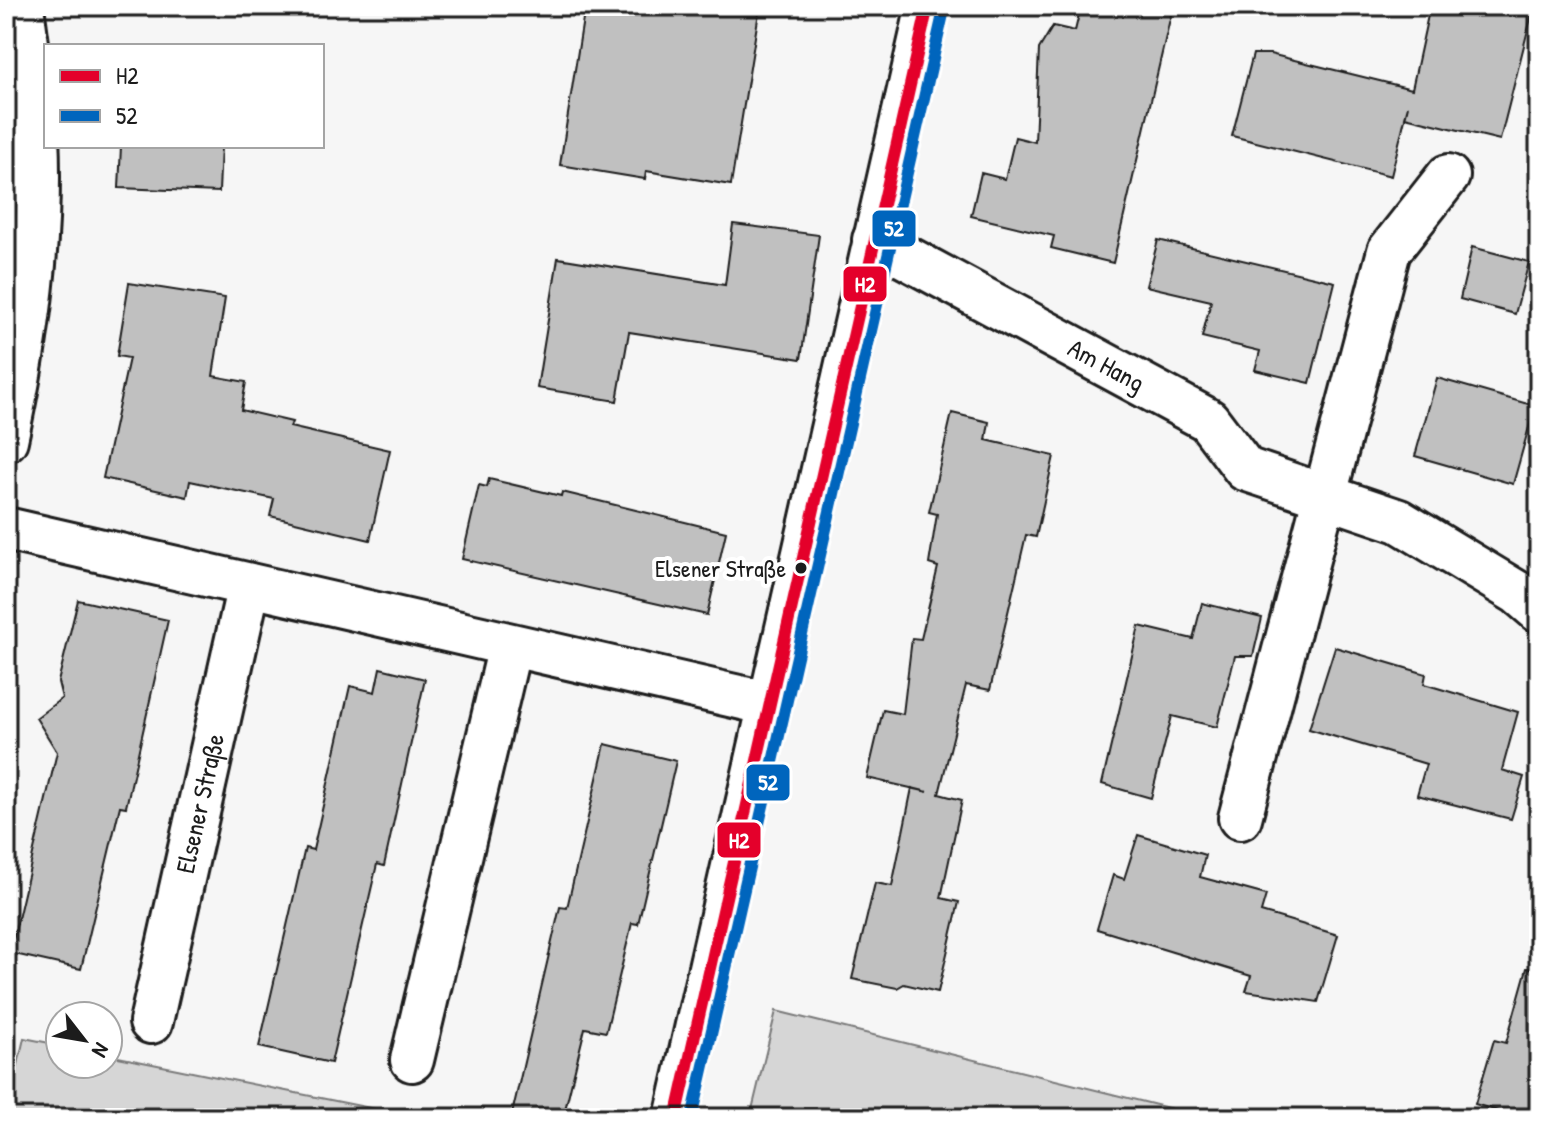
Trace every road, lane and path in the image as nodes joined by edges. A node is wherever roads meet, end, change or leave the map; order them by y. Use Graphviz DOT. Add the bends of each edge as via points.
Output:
graph roads {
  1 [pos="22,6"];
  2 [pos="928,6"];
  3 [pos="1448,176"];
  4 [pos="874,240"];
  5 [pos="6,440"];
  6 [pos="1327,495"];
  7 [pos="6,529"];
  8 [pos="249,585"];
  9 [pos="1539,611"];
  10 [pos="510,646"];
  11 [pos="769,704"];
  12 [pos="1240,818"];
  13 [pos="151,1022"];
  14 [pos="412,1060"];
  15 [pos="676,1118"];
  1 -- 5 [label="street" via="37,133 38,240 23,362"];
  2 -- 4 [label="street"];
  3 -- 6 [label="street" via="1389,251"];
  4 -- 6 [label="street, Am Hang" via="1208,420 1245,469"];
  4 -- 11 [label="street"];
  6 -- 9 [label="street, Am Hang" via="1399,521"];
  6 -- 12 [label="street"];
  7 -- 8 [label="street"];
  8 -- 10 [label="street"];
  8 -- 13 [label="street, Elsener Straße"];
  10 -- 11 [label="street"];
  10 -- 14 [label="street"];
  11 -- 15 [label="street"];
}
